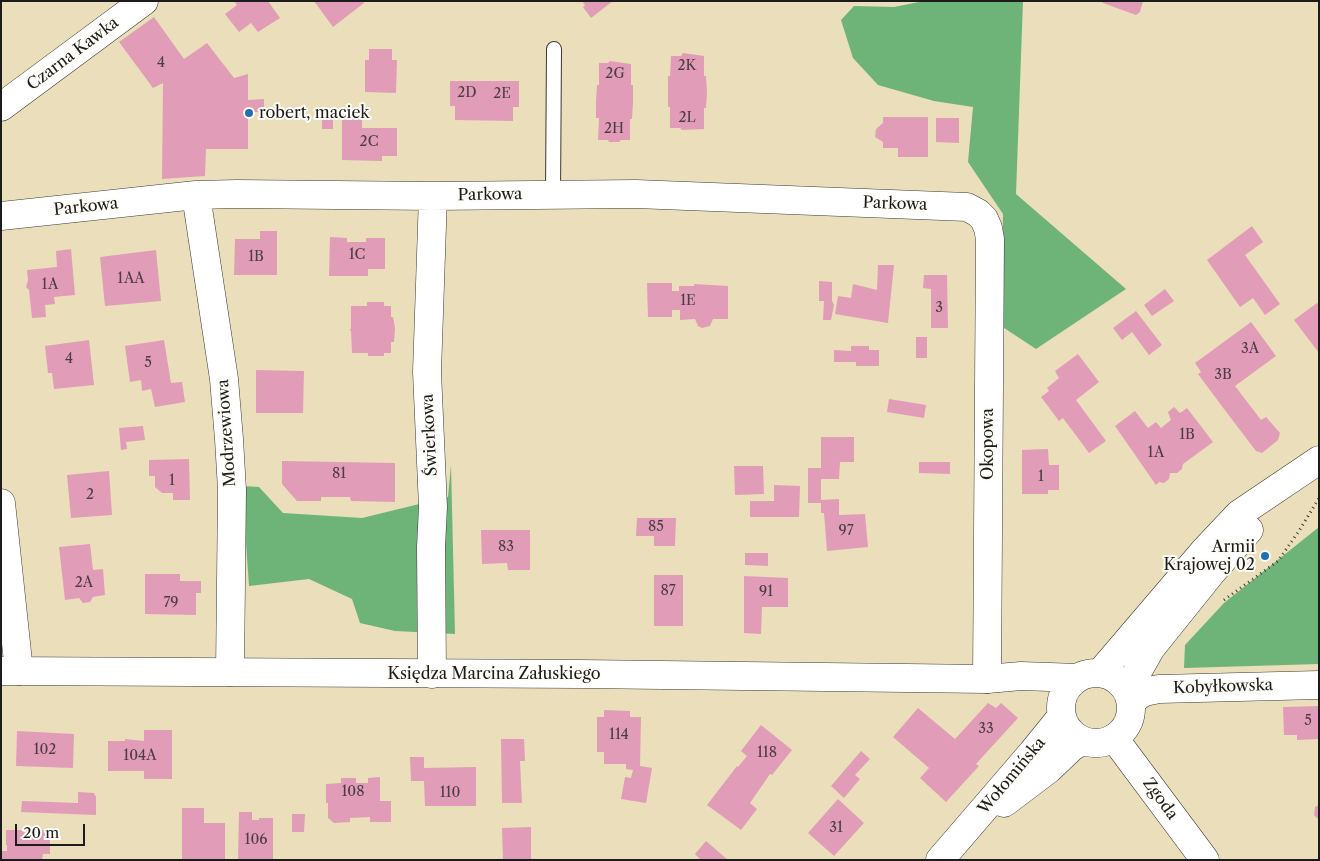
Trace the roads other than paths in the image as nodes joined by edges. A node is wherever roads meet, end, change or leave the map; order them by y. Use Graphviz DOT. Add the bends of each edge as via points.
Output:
graph roads {
  1 [pos="144,1"];
  2 [pos="554,49"];
  3 [pos="1,107"];
  4 [pos="553,194"];
  5 [pos="196,195"];
  6 [pos="433,196"];
  7 [pos="978,213"];
  8 [pos="1,216"];
  9 [pos="1319,460"];
  10 [pos="1297,476"];
  11 [pos="1,503"];
  12 [pos="10,671"];
  13 [pos="230,672"];
  14 [pos="432,674"];
  15 [pos="1089,676"];
  16 [pos="987,679"];
  17 [pos="1319,685"];
  18 [pos="1129,696"];
  19 [pos="1061,710"];
  20 [pos="1114,738"];
  21 [pos="1082,741"];
  22 [pos="961,836"];
  23 [pos="940,860"];
  24 [pos="1205,860"];
  1 -- 3 [label="street, Czarna Kawka"];
  2 -- 4 [label="lane"];
  4 -- 6 [label="street, Parkowa"];
  4 -- 7 [label="street, Parkowa" via="955,206 967,207"];
  5 -- 6 [label="street, Parkowa"];
  5 -- 8 [label="street, Parkowa"];
  5 -- 13 [label="street, Modrzewiowa" via="224,379 229,438 232,490"];
  6 -- 14 [label="street, Świerkowa" via="427,372 433,507"];
  7 -- 16 [label="street, Okopowa" via="984,219 990,239"];
  9 -- 10 [label="street"];
  10 -- 15 [label="street" via="1240,514"];
  10 -- 18 [label="street" via="1150,648"];
  11 -- 12 [label="street"];
  12 -- 13 [label="street, Księdza Marcina Załuskiego"];
  13 -- 14 [label="street, Księdza Marcina Załuskiego"];
  14 -- 16 [label="street, Księdza Marcina Załuskiego"];
  15 -- 16 [label="street, Księdza Marcina Załuskiego"];
  15 -- 18 [label="street" via="1110,676 1120,682"];
  15 -- 19 [label="street" via="1070,685 1064,694"];
  16 -- 19 [label="street, Księdza Marcina Załuskiego" via="1020,685"];
  17 -- 18 [label="street, Kobyłkowska" via="1159,689"];
  18 -- 20 [label="street" via="1129,722"];
  19 -- 21 [label="street" via="1066,726"];
  19 -- 22 [label="street, Wołomińska"];
  20 -- 21 [label="street" via="1104,743"];
  20 -- 24 [label="street, Zgoda"];
  21 -- 22 [label="street, Wołomińska"];
  22 -- 23 [label="street, Wołomińska"];
}
